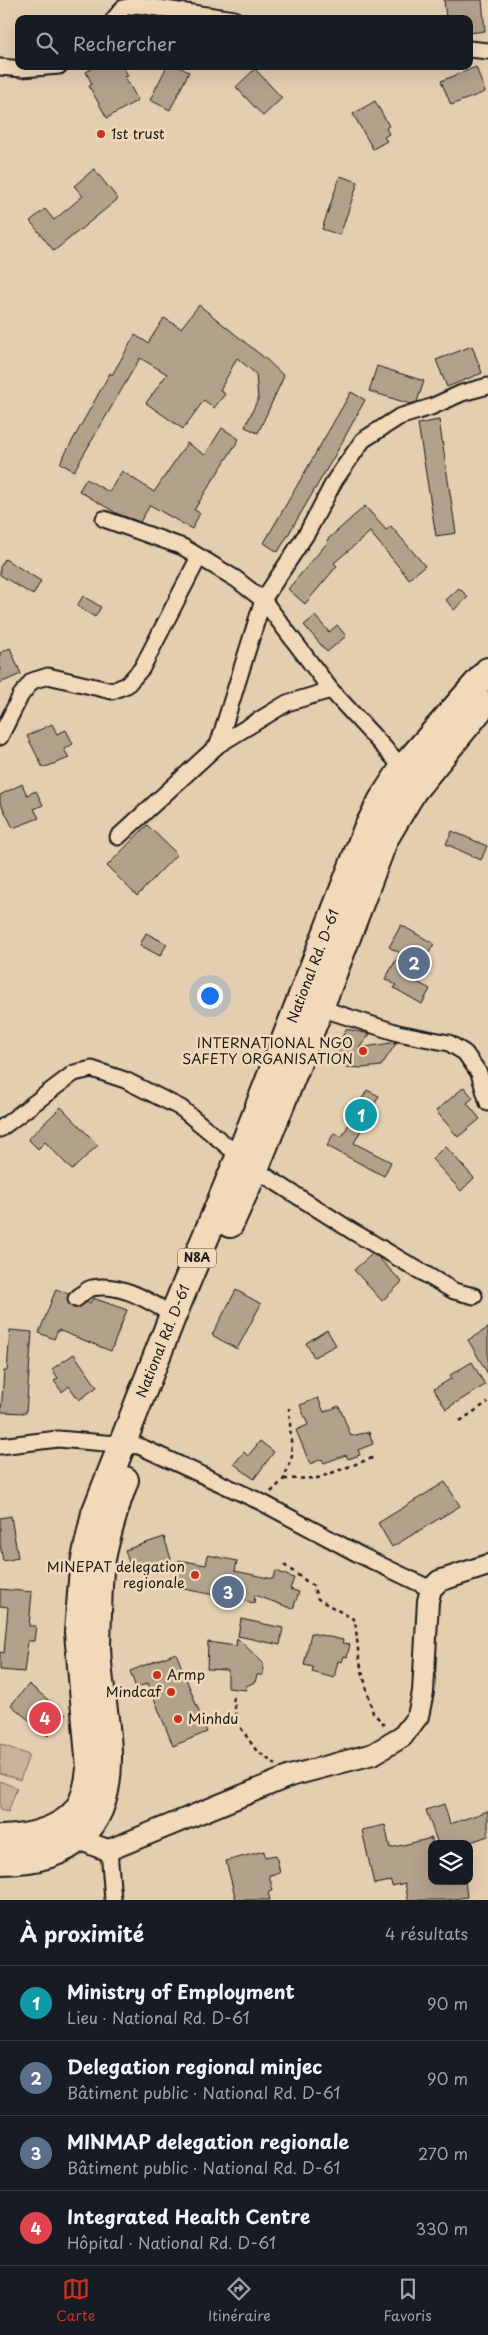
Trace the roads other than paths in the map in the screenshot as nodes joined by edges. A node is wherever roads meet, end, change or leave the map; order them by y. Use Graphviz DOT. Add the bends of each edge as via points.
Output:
graph roads {
  1 [pos="159,4"];
  2 [pos="117,15"];
  3 [pos="214,15"];
  4 [pos="473,50"];
  5 [pos="488,52"];
  6 [pos="0,67"];
  7 [pos="15,68"];
  8 [pos="488,386"];
  9 [pos="104,519"];
  10 [pos="199,557"];
  11 [pos="263,600"];
  12 [pos="488,672"];
  13 [pos="331,690"];
  14 [pos="488,699"];
  15 [pos="0,737"];
  16 [pos="218,745"];
  17 [pos="403,768"];
  18 [pos="118,837"];
  19 [pos="320,1008"];
  20 [pos="488,1103"];
  21 [pos="0,1129"];
  22 [pos="247,1162"];
  23 [pos="474,1296"];
  24 [pos="76,1299"];
  25 [pos="173,1315"];
  26 [pos="130,1445"];
  27 [pos="0,1446"];
  28 [pos="488,1564"];
  29 [pos="431,1588"];
  30 [pos="73,1829"];
  31 [pos="0,1839"];
  32 [pos="109,1850"];
  33 [pos="0,1862"];
  34 [pos="113,1900"];
  1 -- 2 [label="street" via="123,8"];
  1 -- 3 [label="street"];
  4 -- 5 [label="street"];
  6 -- 7 [label="street"];
  8 -- 11 [label="street" via="399,417 363,440 335,480 307,533"];
  9 -- 10 [label="street" via="183,547"];
  10 -- 11 [label="street"];
  10 -- 15 [label="street" via="142,668 127,685 112,691 48,676 32,681 21,695"];
  11 -- 13 [label="street"];
  11 -- 16 [label="street"];
  12 -- 17 [label="highway, National Rd. D-61 / N8A"];
  13 -- 16 [label="street" via="287,703"];
  13 -- 17 [label="street"];
  14 -- 19 [label="highway, National Rd. D-61 / N8A" via="413,791 384,838"];
  16 -- 18 [label="street"];
  17 -- 22 [label="highway, National Rd. D-61 / N8A" via="366,831"];
  19 -- 20 [label="street" via="398,1033 448,1043 465,1053 479,1073"];
  19 -- 22 [label="highway, National Rd. D-61 / N8A"];
  21 -- 22 [label="street" via="74,1073 92,1068 125,1080 181,1108"];
  22 -- 23 [label="street" via="429,1277 454,1291"];
  22 -- 25 [label="highway, National Rd. D-61 / N8A"];
  22 -- 26 [label="highway, National Rd. D-61 / N8A"];
  24 -- 25 [label="street" via="90,1288 111,1287 143,1298"];
  25 -- 26 [label="highway, National Rd. D-61 / N8A"];
  26 -- 27 [label="street" via="58,1439"];
  26 -- 29 [label="street" via="261,1502 360,1555"];
  26 -- 30 [label="highway, National Rd. D-61 / N8A" via="100,1570 97,1646 108,1757 104,1792 95,1820"];
  28 -- 29 [label="street" via="439,1581"];
  29 -- 32 [label="street" via="423,1692 418,1716 402,1737 373,1754 290,1776"];
  30 -- 31 [label="highway, National Rd. D-61 / N8A"];
  30 -- 32 [label="street" via="95,1847"];
  30 -- 33 [label="highway, National Rd. D-61 / N8A" via="56,1853 38,1859"];
  32 -- 34 [label="street"];
}
